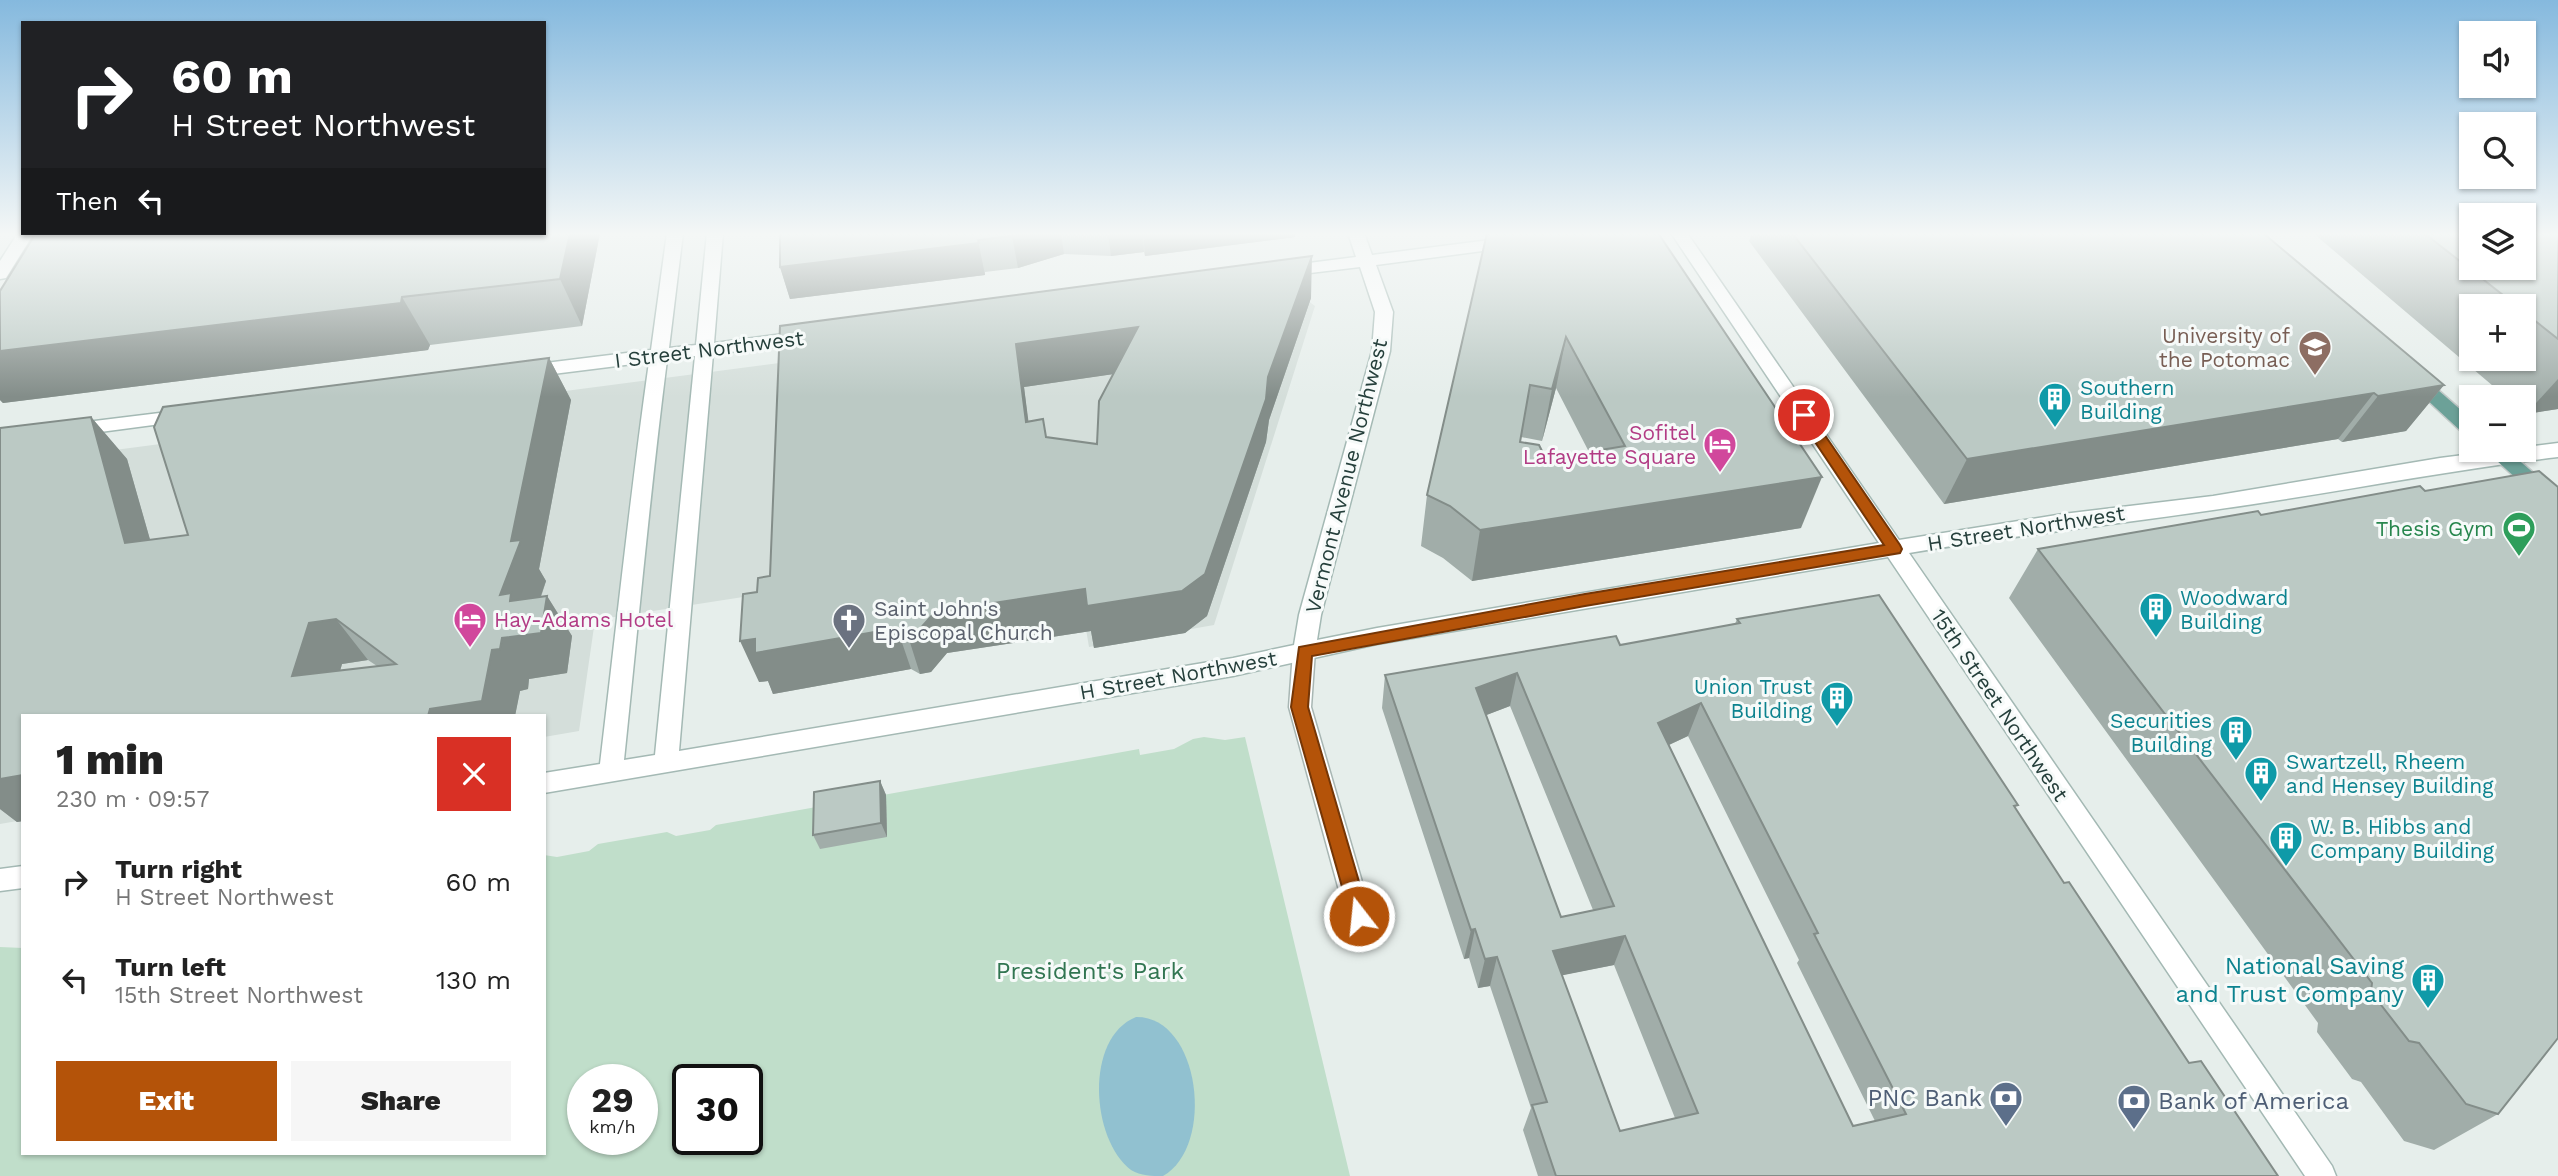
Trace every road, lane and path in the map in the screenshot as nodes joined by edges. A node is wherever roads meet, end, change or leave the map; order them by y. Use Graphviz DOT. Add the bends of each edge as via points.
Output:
graph roads {
  1 [pos="668,288"];
  2 [pos="709,288"];
  3 [pos="1376,288"];
  4 [pos="1717,288"];
  5 [pos="821,335"];
  6 [pos="702,350"];
  7 [pos="660,355"];
  8 [pos="2398,364"];
  9 [pos="515,373"];
  10 [pos="202,414"];
  11 [pos="2459,418"];
  12 [pos="50,433"];
  13 [pos="2558,450"];
  14 [pos="2536,451"];
  15 [pos="2459,461"];
  16 [pos="2508,462"];
  17 [pos="2558,505"];
  18 [pos="1895,549"];
  19 [pos="1304,651"];
  20 [pos="666,762"];
  21 [pos="611,771"];
  22 [pos="546,783"];
  23 [pos="21,877"];
  24 [pos="0,880"];
  25 [pos="1359,916"];
  26 [pos="2322,1176"];
  1 -- 7 [label="main road"];
  2 -- 6 [label="main road"];
  3 -- 19 [label="main road, Vermont Avenue Northwest" via="1384,312 1381,351 1313,601"];
  4 -- 18 [label="main road, 15th Street Northwest"];
  5 -- 6 [label="main road, I Street Northwest"];
  6 -- 7 [label="main road, I Street Northwest"];
  6 -- 20 [label="main road"];
  7 -- 9 [label="main road, I Street Northwest"];
  7 -- 21 [label="main road" via="634,543"];
  8 -- 11 [label="main road"];
  10 -- 12 [label="main road"];
  13 -- 14 [label="main road, H Street Northwest"];
  15 -- 18 [label="main road, H Street Northwest"];
  16 -- 17 [label="main road"];
  18 -- 19 [label="main road, H Street Northwest"];
  18 -- 26 [label="main road, 15th Street Northwest"];
  19 -- 20 [label="main road, H Street Northwest" via="1233,667"];
  19 -- 25 [label="main road, Vermont Avenue Northwest" via="1300,707"];
  20 -- 21 [label="main road, H Street Northwest"];
  21 -- 22 [label="main road, H Street Northwest"];
  23 -- 24 [label="main road"];
}
